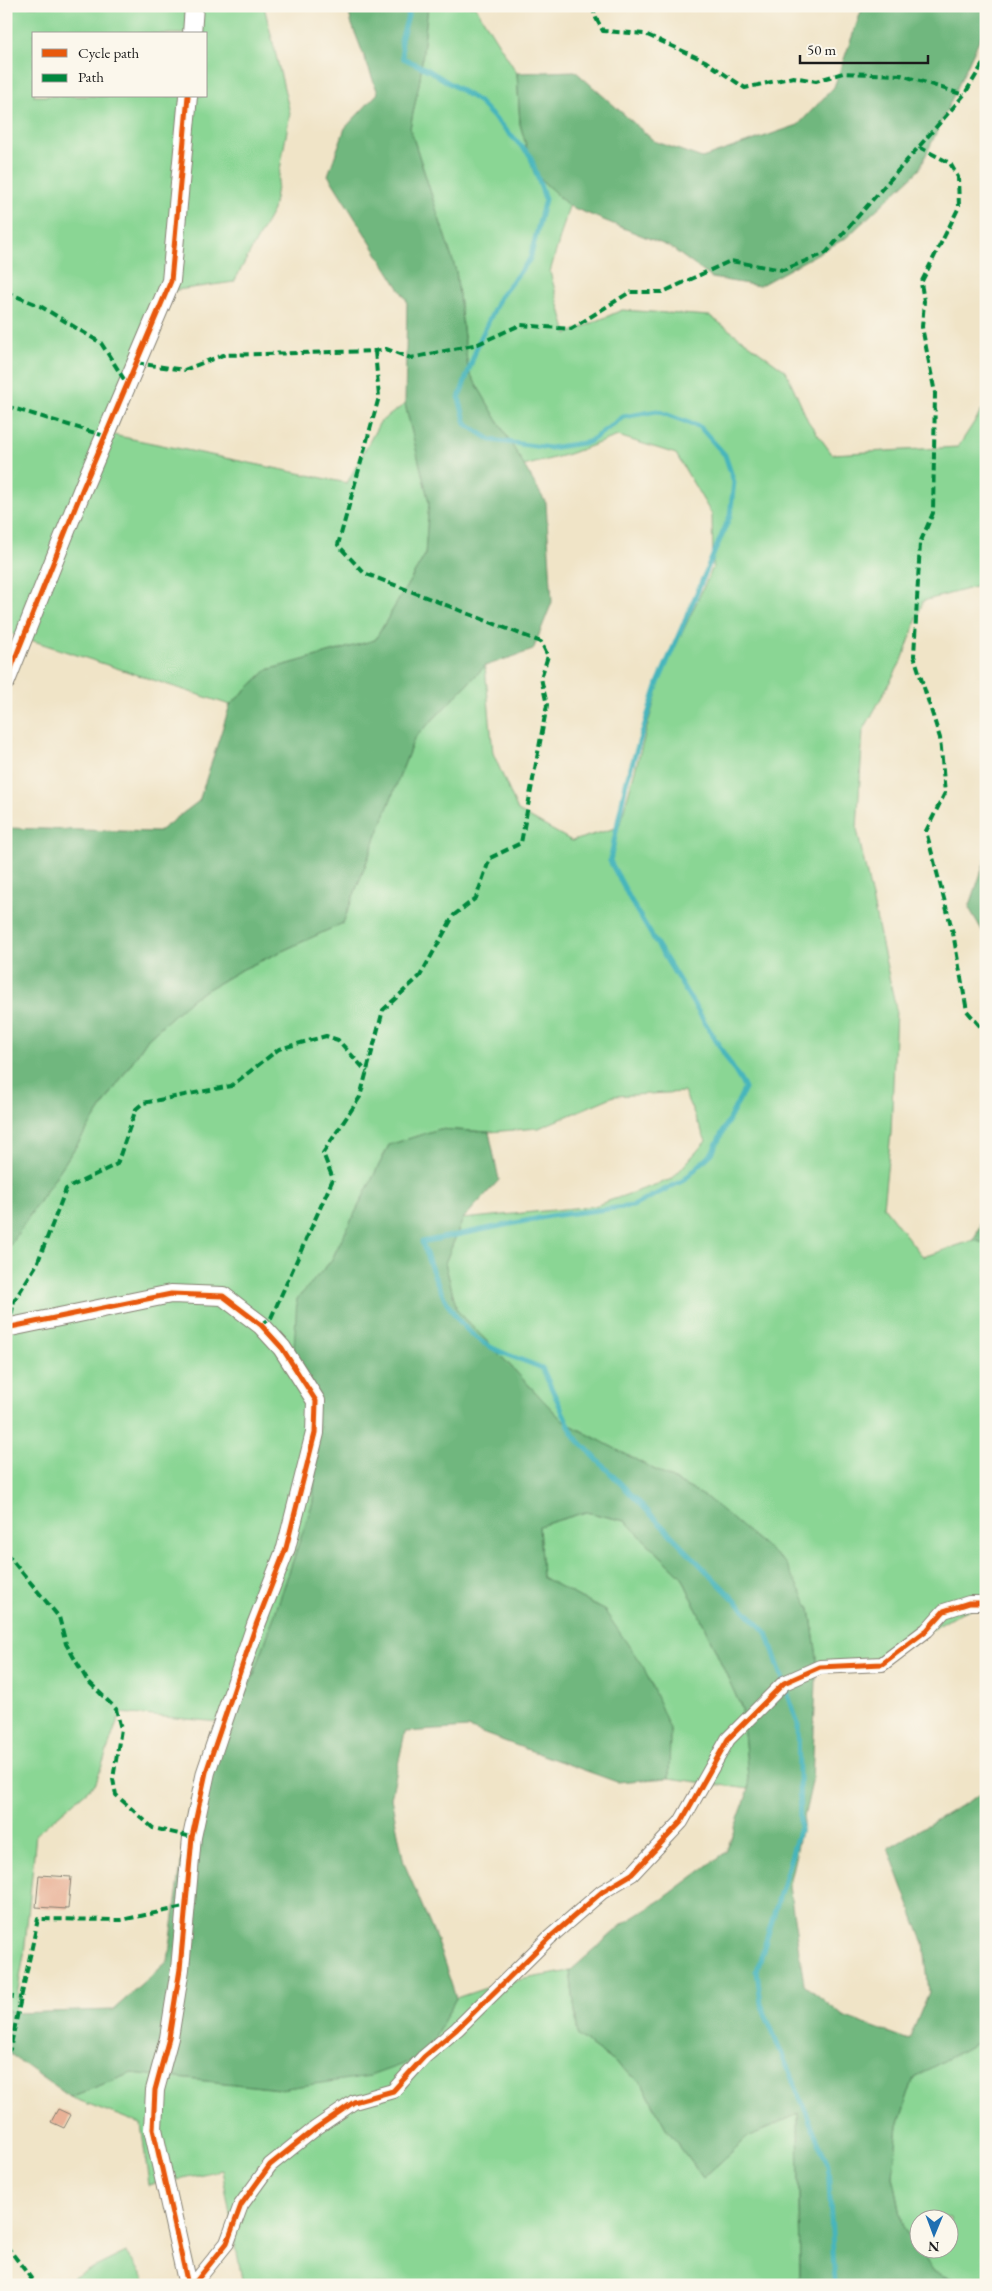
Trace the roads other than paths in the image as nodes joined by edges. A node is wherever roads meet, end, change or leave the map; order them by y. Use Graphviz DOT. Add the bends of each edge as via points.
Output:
graph roads {
  1 [pos="194,6"];
  2 [pos="192,32"];
  3 [pos="188,98"];
  4 [pos="6,681"];
  5 [pos="6,1328"];
  6 [pos="986,1603"];
  7 [pos="188,2285"];
  8 [pos="193,2285"];
  1 -- 2 [label="street"];
  3 -- 4 [label="street" via="171,281"];
  5 -- 7 [label="street" via="172,1294 223,1296 261,1325 282,1348 316,1401 315,1433 286,1548 206,1772 192,1837 180,1969 169,2038 155,2090 153,2129"];
  6 -- 8 [label="street" via="970,1603 944,1611 927,1630 882,1664 820,1667 784,1683 728,1739 681,1822 632,1874 602,1892 549,1938 424,2057 393,2091 354,2102 270,2165 241,2205 227,2243"];
}
